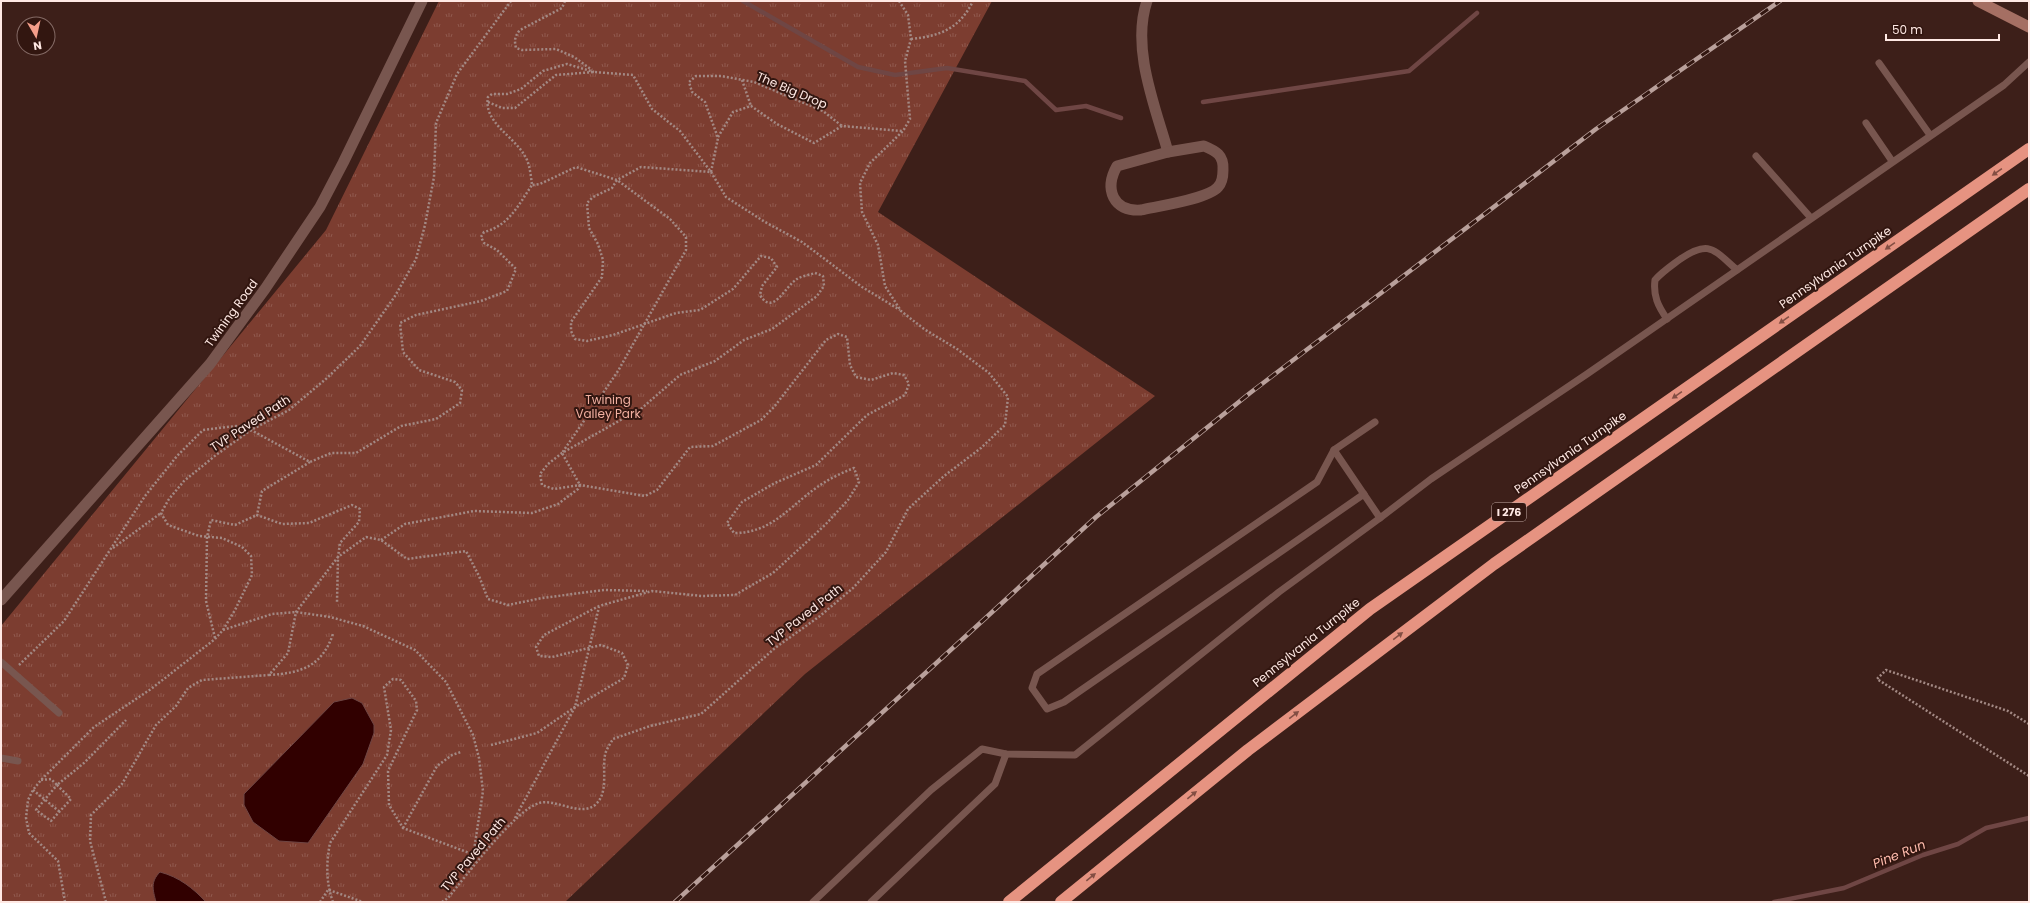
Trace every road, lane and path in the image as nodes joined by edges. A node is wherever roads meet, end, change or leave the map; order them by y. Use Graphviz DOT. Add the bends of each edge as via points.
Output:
graph roads {
  1 [pos="422,1"];
  2 [pos="511,1"];
  3 [pos="565,1"];
  4 [pos="898,1"];
  5 [pos="973,1"];
  6 [pos="1147,1"];
  7 [pos="1978,1"];
  8 [pos="2029,27"];
  9 [pos="911,39"];
  10 [pos="2029,62"];
  11 [pos="1879,63"];
  12 [pos="594,72"];
  13 [pos="742,80"];
  14 [pos="487,102"];
  15 [pos="751,106"];
  16 [pos="1866,123"];
  17 [pos="842,126"];
  18 [pos="903,131"];
  19 [pos="1930,135"];
  20 [pos="718,138"];
  21 [pos="2029,149"];
  22 [pos="1168,152"];
  23 [pos="1756,156"];
  24 [pos="1892,161"];
  25 [pos="710,172"];
  26 [pos="618,180"];
  27 [pos="532,185"];
  28 [pos="2029,188"];
  29 [pos="1811,218"];
  30 [pos="1737,270"];
  31 [pos="901,311"];
  32 [pos="1667,319"];
  33 [pos="644,323"];
  34 [pos="1375,422"];
  35 [pos="252,430"];
  36 [pos="1334,450"];
  37 [pos="562,454"];
  38 [pos="310,462"];
  39 [pos="580,485"];
  40 [pos="1364,494"];
  41 [pos="162,513"];
  42 [pos="257,515"];
  43 [pos="1380,518"];
  44 [pos="207,537"];
  45 [pos="381,540"];
  46 [pos="111,549"];
  47 [pos="338,557"];
  48 [pos="652,591"];
  49 [pos="1,600"];
  50 [pos="337,602"];
  51 [pos="599,606"];
  52 [pos="296,612"];
  53 [pos="223,630"];
  54 [pos="333,634"];
  55 [pos="215,639"];
  56 [pos="590,647"];
  57 [pos="1,662"];
  58 [pos="12,672"];
  59 [pos="269,676"];
  60 [pos="575,707"];
  61 [pos="59,713"];
  62 [pos="126,720"];
  63 [pos="2029,724"];
  64 [pos="491,745"];
  65 [pos="461,752"];
  66 [pos="1006,754"];
  67 [pos="1,758"];
  68 [pos="18,761"];
  69 [pos="2029,776"];
  70 [pos="41,780"];
  71 [pos="57,785"];
  72 [pos="33,790"];
  73 [pos="46,798"];
  74 [pos="60,812"];
  75 [pos="515,818"];
  76 [pos="403,828"];
  77 [pos="472,854"];
  78 [pos="470,871"];
  79 [pos="328,890"];
  80 [pos="65,902"];
  81 [pos="106,902"];
  82 [pos="320,902"];
  83 [pos="333,902"];
  84 [pos="363,902"];
  85 [pos="442,902"];
  86 [pos="813,902"];
  87 [pos="871,902"];
  88 [pos="1009,902"];
  89 [pos="1061,902"];
  1 -- 49 [label="street, Twining Road" via="320,207 269,283 210,364"];
  2 -- 35 [label="path, TVP Paved Path" via="457,74 436,123 434,177 425,225 416,259 395,296 360,346 327,378 289,410"];
  3 -- 12 [label="path" via="562,8 520,30 514,42 516,48 556,49 574,56"];
  4 -- 9 [label="path" via="908,15"];
  5 -- 9 [label="path" via="966,15 948,31"];
  6 -- 22 [label="street" via="1142,24 1142,54"];
  7 -- 8 [label="main road"];
  9 -- 18 [label="path, TVP Paved Path" via="905,61 910,118"];
  10 -- 19 [label="lane" via="2004,85"];
  11 -- 19 [label="lane"];
  12 -- 14 [label="path" via="556,75 515,108 502,108"];
  12 -- 14 [label="path" via="566,64 537,75 521,89 507,94 492,94"];
  12 -- 25 [label="path" via="633,75 652,109 680,132"];
  13 -- 15 [label="path"];
  13 -- 17 [label="path, The Big Drop" via="754,82 823,111"];
  13 -- 20 [label="path, The Big Drop" via="721,76 696,76 689,82 692,92 705,102"];
  14 -- 27 [label="path" via="488,113 494,122 510,136 528,160"];
  15 -- 17 [label="path" via="777,124 814,143"];
  15 -- 20 [label="path" via="733,112"];
  16 -- 24 [label="lane"];
  17 -- 18 [label="path"];
  18 -- 31 [label="path, TVP Paved Path" via="870,162 860,183 862,212 878,245 885,286"];
  19 -- 24 [label="lane"];
  20 -- 25 [label="path"];
  21 -- 88 [label="highway, Pennsylvania Turnpike / I 276, one-way" via="1370,609"];
  22 -- 22 [label="street" via="1117,166 1111,177 1110,186 1114,198 1121,206 1131,211 1142,210 1210,194 1220,186 1224,166 1221,156 1215,151 1204,146"];
  23 -- 29 [label="lane"];
  24 -- 29 [label="lane"];
  25 -- 26 [label="path" via="641,167"];
  25 -- 31 [label="path" via="726,197 802,242 862,287"];
  26 -- 27 [label="path" via="576,167 540,184"];
  26 -- 33 [label="path" via="670,220 686,237 686,250"];
  26 -- 33 [label="path" via="612,188 593,197 587,203 589,228 603,260 602,277 571,322 571,331 575,339 587,341 613,335"];
  27 -- 38 [label="path" via="513,213 496,229 484,232 481,237 484,243 497,250 516,269 507,291 481,301 416,314 400,323 403,352 419,370 455,382 462,390 460,403 436,419 401,426 356,453 330,453"];
  89 -- 28 [label="highway, I 276, one-way" via="1248,750 1494,564"];
  29 -- 30 [label="lane"];
  30 -- 32 [label="lane"];
  30 -- 32 [label="lane" via="1709,248 1701,248 1694,250 1661,273 1655,280 1656,298"];
  31 -- 75 [label="path, TVP Paved Path" via="989,373 1008,397 1005,425 908,510 886,552 852,588 820,616 775,648 701,714 650,726 613,739 605,754 603,795 595,806 578,809 539,803"];
  32 -- 43 [label="lane" via="1432,479"];
  33 -- 37 [label="path" via="618,371"];
  33 -- 37 [label="path" via="676,313 700,310 733,289 761,256 771,258 777,267 762,286 760,295 763,300 770,303 778,300 786,288 797,279 815,273 823,276 824,286 817,296 772,329 744,340 715,361 680,375 642,408"];
  34 -- 36 [label="lane"];
  35 -- 38 [label="path"];
  35 -- 41 [label="path, TVP Paved Path" via="184,481 169,499"];
  35 -- 46 [label="path" via="236,426 204,430 177,456 145,496"];
  36 -- 40 [label="lane"];
  36 -- 40 [label="lane" via="1317,482 1037,674 1032,688 1047,708 1064,702"];
  37 -- 39 [label="path"];
  37 -- 39 [label="path" via="548,464 540,474 542,485 554,489"];
  38 -- 42 [label="path" via="262,490"];
  39 -- 45 [label="path" via="558,504 532,513 474,511 405,524"];
  39 -- 48 [label="path" via="645,496 657,490 690,447 713,446 761,420 782,398 826,340 838,334 847,337 850,365 856,377 871,380 893,373 904,375 909,384 905,395 867,415 816,465 775,483 742,502 727,523 734,533 748,533 778,520 816,488 854,468 859,482 848,500 825,525 772,573 735,595 702,596"];
  40 -- 43 [label="lane"];
  41 -- 44 [label="path" via="168,526"];
  41 -- 46 [label="path"];
  42 -- 44 [label="path" via="235,525 211,520"];
  42 -- 47 [label="path" via="282,524 309,523 352,504 360,510 359,522 340,543"];
  43 -- 66 [label="lane" via="1279,592 1074,755"];
  44 -- 53 [label="path" via="222,538 242,547 251,556 252,575"];
  44 -- 55 [label="path" via="206,601"];
  45 -- 47 [label="path" via="366,537"];
  45 -- 48 [label="path" via="407,559 466,551 488,599 508,605 604,590"];
  46 -- 58 [label="path" via="64,622"];
  47 -- 50 [label="path"];
  47 -- 52 [label="path"];
  48 -- 51 [label="path"];
  51 -- 56 [label="path"];
  51 -- 56 [label="path" via="544,635 536,647 539,656 552,657"];
  52 -- 53 [label="path" via="272,614"];
  52 -- 59 [label="path" via="288,653"];
  52 -- 77 [label="path" via="330,617 363,626 415,650 446,682 473,735 479,758 482,791"];
  53 -- 55 [label="path"];
  54 -- 59 [label="path" via="327,650 312,665 287,674"];
  55 -- 70 [label="path" via="151,689 94,727"];
  56 -- 60 [label="path"];
  56 -- 60 [label="path" via="600,645 622,653 628,665 624,678"];
  57 -- 58 [label="lane"];
  58 -- 61 [label="lane"];
  59 -- 81 [label="path" via="202,680 188,688 176,706 156,725 122,784 91,815 90,841"];
  60 -- 64 [label="path" via="537,733"];
  60 -- 75 [label="path"];
  62 -- 71 [label="path" via="84,763"];
  63 -- 69 [label="path" via="2008,711 1886,670 1877,679"];
  65 -- 76 [label="path" via="437,766"];
  66 -- 86 [label="lane" via="982,748 931,790"];
  66 -- 87 [label="lane" via="996,784"];
  67 -- 68 [label="lane"];
  70 -- 71 [label="path" via="51,779"];
  70 -- 72 [label="path"];
  71 -- 73 [label="path"];
  71 -- 74 [label="path" via="71,799"];
  72 -- 73 [label="path"];
  72 -- 80 [label="path" via="28,800 26,818 29,833 58,860"];
  73 -- 74 [label="path"];
  73 -- 74 [label="path" via="36,810 50,821"];
  75 -- 78 [label="path, TVP Paved Path"];
  76 -- 77 [label="path"];
  76 -- 79 [label="path" via="389,805 388,771 417,710 416,701 401,680 393,679 384,686 391,730 387,755 330,843 327,860"];
  77 -- 78 [label="path"];
  78 -- 85 [label="path, TVP Paved Path"];
  79 -- 82 [label="path"];
  79 -- 83 [label="path"];
  79 -- 84 [label="path"];
}
